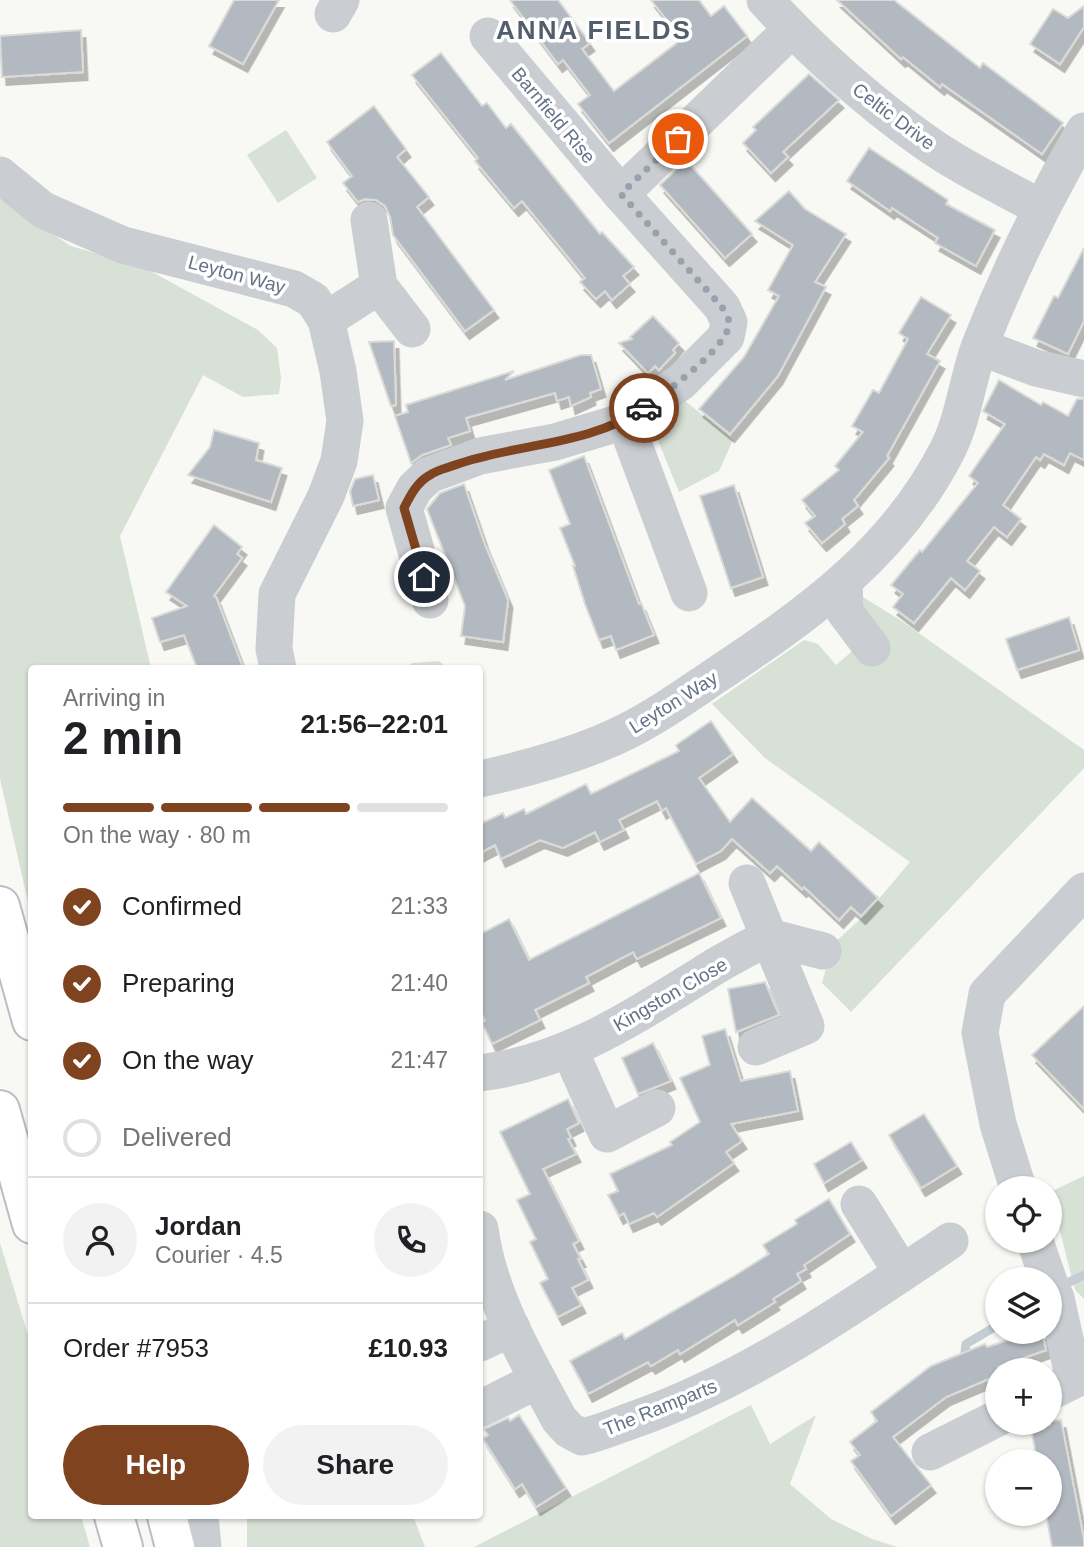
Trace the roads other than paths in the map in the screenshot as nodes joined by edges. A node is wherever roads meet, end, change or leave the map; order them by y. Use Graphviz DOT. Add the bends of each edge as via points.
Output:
graph roads {
  1 [pos="765,0"];
  2 [pos="792,29"];
  3 [pos="488,36"];
  4 [pos="1084,131"];
  5 [pos="0,175"];
  6 [pos="621,194"];
  7 [pos="1041,208"];
  8 [pos="369,220"];
  9 [pos="379,286"];
  10 [pos="326,320"];
  11 [pos="412,330"];
  12 [pos="980,346"];
  13 [pos="1084,379"];
  14 [pos="625,421"];
  15 [pos="844,582"];
  16 [pos="689,593"];
  17 [pos="430,600"];
  18 [pos="872,648"];
  19 [pos="277,665"];
  20 [pos="483,778"];
  21 [pos="747,884"];
  22 [pos="1084,891"];
  23 [pos="0,906"];
  24 [pos="769,937"];
  25 [pos="823,951"];
  26 [pos="26,995"];
  27 [pos="756,1047"];
  28 [pos="570,1051"];
  29 [pos="483,1073"];
  30 [pos="657,1108"];
  31 [pos="0,1110"];
  32 [pos="0,1152"];
  33 [pos="1014,1176"];
  34 [pos="859,1204"];
  35 [pos="28,1213"];
  36 [pos="28,1217"];
  37 [pos="483,1240"];
  38 [pos="950,1241"];
  39 [pos="902,1273"];
  40 [pos="496,1335"];
  41 [pos="1062,1335"];
  42 [pos="538,1380"];
  43 [pos="1062,1386"];
  44 [pos="483,1408"];
  45 [pos="985,1424"];
  46 [pos="930,1452"];
  47 [pos="115,1519"];
  48 [pos="168,1519"];
  49 [pos="200,1519"];
  50 [pos="123,1547"];
  51 [pos="175,1547"];
  52 [pos="203,1547"];
  1 -- 2 [label="street, Celtic Drive"];
  2 -- 6 [label="street"];
  2 -- 7 [label="street, Celtic Drive" via="922,140"];
  3 -- 6 [label="street, Barnfield Rise"];
  4 -- 7 [label="street, Leyton Way"];
  5 -- 10 [label="street, Leyton Way" via="43,210 78,227 123,245 294,289 313,300"];
  6 -- 14 [label="street, Barnfield Rise" via="722,307 729,322 726,337 681,382"];
  7 -- 12 [label="street, Leyton Way"];
  8 -- 9 [label="street"];
  9 -- 10 [label="street"];
  9 -- 11 [label="street"];
  10 -- 19 [label="street, Leyton Way" via="345,421 339,461 326,496 277,594"];
  12 -- 13 [label="street" via="1036,368"];
  12 -- 15 [label="street, Leyton Way" via="959,422 931,479 898,528"];
  14 -- 16 [label="street"];
  14 -- 17 [label="street, Barnfield Rise" via="555,442 480,456 429,475 404,508"];
  15 -- 18 [label="street" via="845,612"];
  15 -- 20 [label="street, Leyton Way" via="750,653 653,717 602,743"];
  21 -- 24 [label="street"];
  22 -- 33 [label="street" via="987,994 980,1033 998,1124"];
  23 -- 26 [label="highway"];
  24 -- 25 [label="street"];
  24 -- 27 [label="street" via="806,1026"];
  24 -- 28 [label="street, Kingston Close"];
  28 -- 29 [label="street, Kingston Close"];
  28 -- 30 [label="street" via="607,1134"];
  31 -- 35 [label="highway"];
  32 -- 36 [label="street"];
  34 -- 39 [label="street"];
  37 -- 40 [label="street, The Ramparts" via="495,1286"];
  38 -- 39 [label="street, The Ramparts"];
  39 -- 42 [label="street, The Ramparts" via="713,1387 595,1434 582,1437 569,1430"];
  40 -- 42 [label="street, The Ramparts"];
  41 -- 43 [label="street" via="1074,1380"];
  42 -- 44 [label="street"];
  45 -- 46 [label="street"];
  47 -- 50 [label="highway"];
  48 -- 51 [label="highway"];
  49 -- 52 [label="street"];
}
